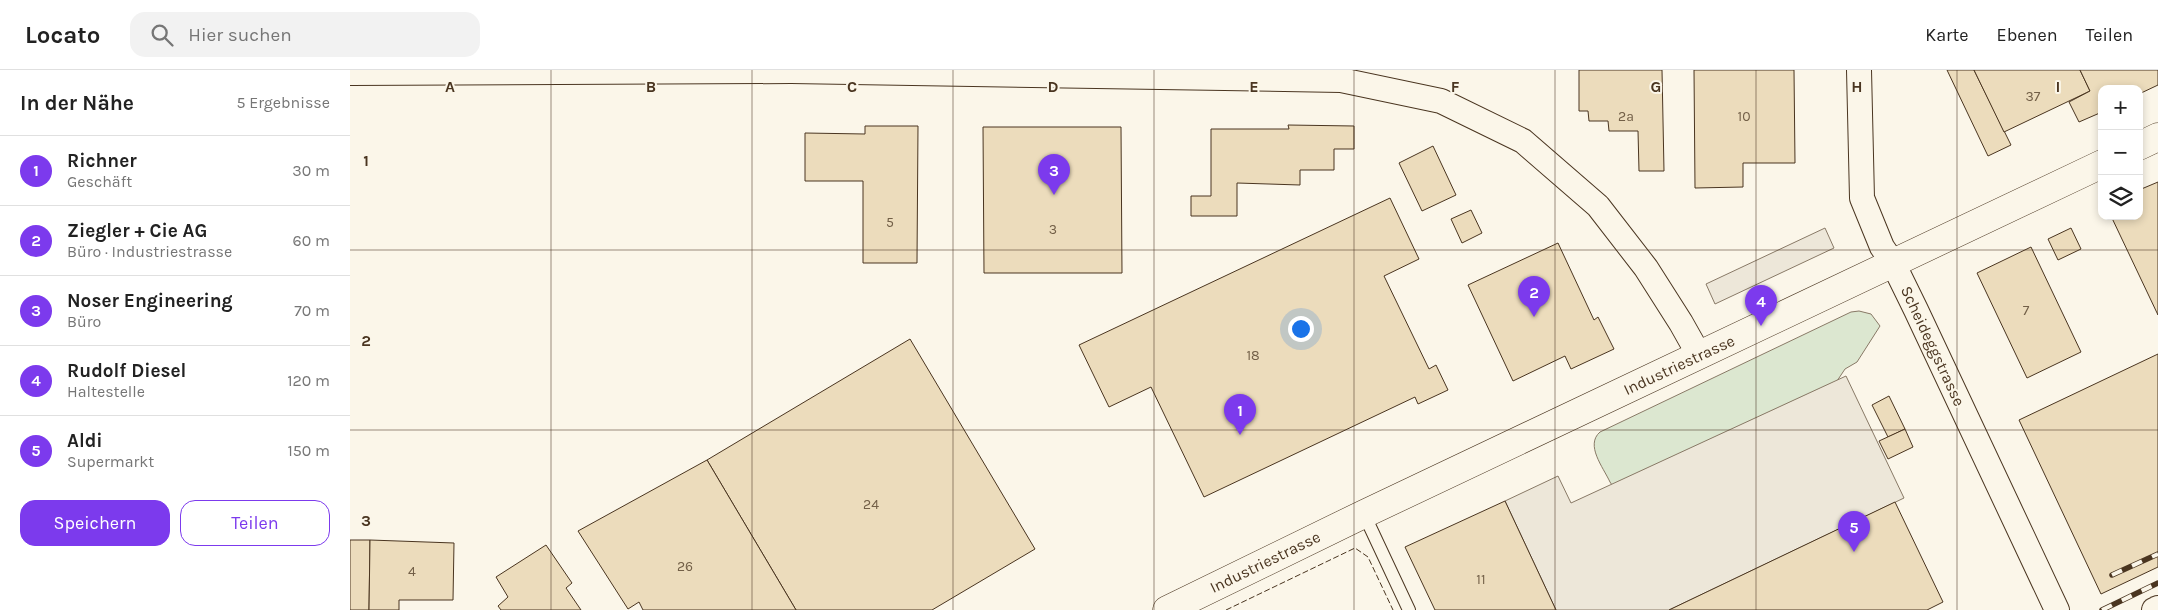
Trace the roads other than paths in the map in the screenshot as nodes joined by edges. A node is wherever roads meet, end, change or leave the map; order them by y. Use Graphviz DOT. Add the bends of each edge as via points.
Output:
graph roads {
  1 [pos="1859,70"];
  2 [pos="350,73"];
  3 [pos="2158,137"];
  4 [pos="2143,144"];
  5 [pos="2098,166"];
  6 [pos="1893,263"];
  7 [pos="1698,355"];
  8 [pos="1364,514"];
  9 [pos="2158,608"];
  10 [pos="1167,610"];
  11 [pos="1408,610"];
  12 [pos="2056,610"];
  13 [pos="2154,610"];
  1 -- 6 [label="street, Scheideggstrasse" via="1862,198 1882,247"];
  2 -- 7 [label="street" via="791,71 1341,80 1441,101 1522,141 1598,206 1646,268"];
  3 -- 4 [label="street"];
  5 -- 6 [label="street, Industriestrasse"];
  6 -- 7 [label="street, Industriestrasse"];
  6 -- 12 [label="street, Scheideggstrasse"];
  7 -- 8 [label="street, Industriestrasse"];
  8 -- 10 [label="street, Industriestrasse"];
  8 -- 11 [label="lane"];
  9 -- 13 [label="street"];
}
